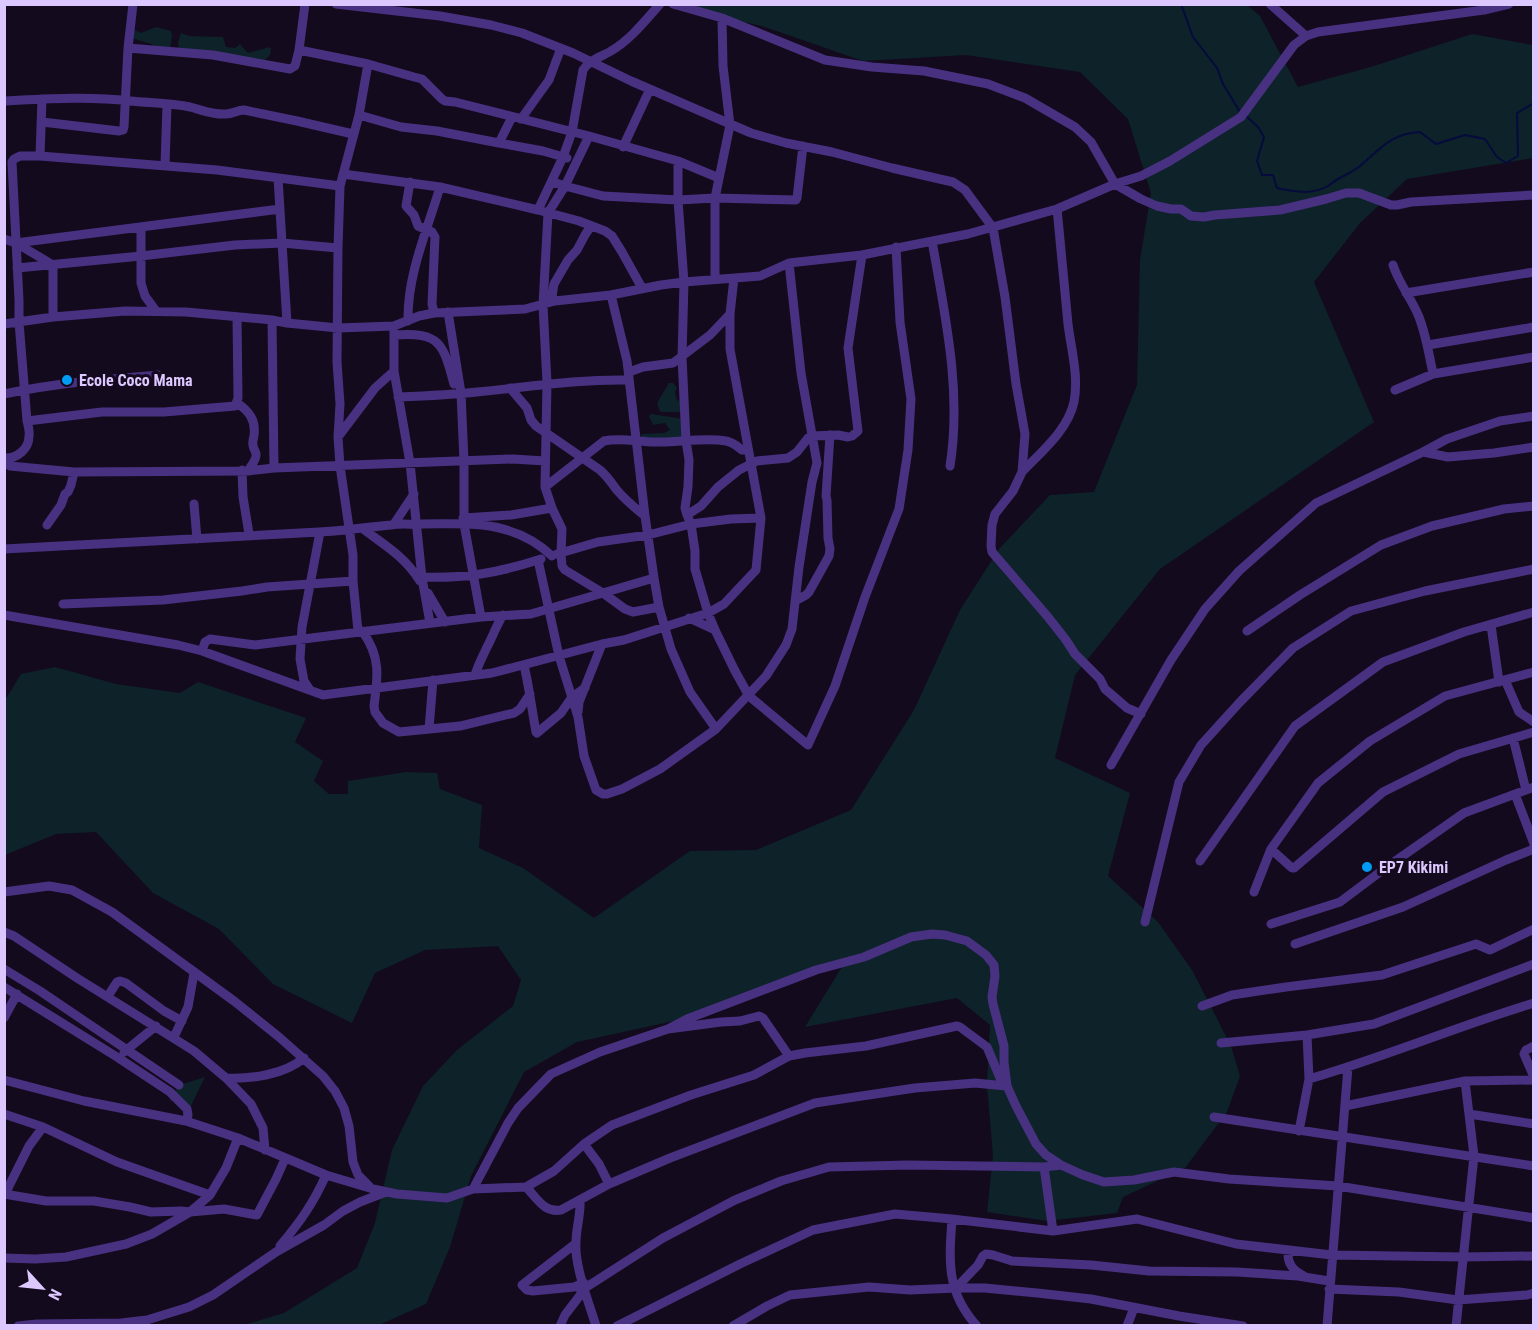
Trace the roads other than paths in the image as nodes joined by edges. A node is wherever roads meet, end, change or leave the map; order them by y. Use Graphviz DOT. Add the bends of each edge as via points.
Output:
graph roads {
  1 [pos="133,4"];
  2 [pos="305,4"];
  3 [pos="336,4"];
  4 [pos="660,4"];
  5 [pos="673,4"];
  6 [pos="1270,4"];
  7 [pos="1509,4"];
  8 [pos="722,18"];
  9 [pos="1306,36"];
  10 [pos="128,48"];
  11 [pos="561,48"];
  12 [pos="299,50"];
  13 [pos="591,61"];
  14 [pos="368,64"];
  15 [pos="650,89"];
  16 [pos="42,99"];
  17 [pos="125,100"];
  18 [pos="4,101"];
  19 [pos="167,105"];
  20 [pos="359,115"];
  21 [pos="516,118"];
  22 [pos="42,122"];
  23 [pos="730,125"];
  24 [pos="572,132"];
  25 [pos="353,134"];
  26 [pos="589,136"];
  27 [pos="499,143"];
  28 [pos="802,146"];
  29 [pos="623,147"];
  30 [pos="40,156"];
  31 [pos="563,157"];
  32 [pos="578,161"];
  33 [pos="678,161"];
  34 [pos="165,165"];
  35 [pos="343,174"];
  36 [pos="719,177"];
  37 [pos="278,178"];
  38 [pos="553,182"];
  39 [pos="410,183"];
  40 [pos="1115,184"];
  41 [pos="340,186"];
  42 [pos="565,186"];
  43 [pos="440,187"];
  44 [pos="1533,195"];
  45 [pos="715,198"];
  46 [pos="678,200"];
  47 [pos="1057,208"];
  48 [pos="280,209"];
  49 [pos="543,211"];
  50 [pos="591,226"];
  51 [pos="141,227"];
  52 [pos="993,228"];
  53 [pos="427,230"];
  54 [pos="4,239"];
  55 [pos="932,241"];
  56 [pos="16,243"];
  57 [pos="282,243"];
  58 [pos="896,247"];
  59 [pos="338,248"];
  60 [pos="862,255"];
  61 [pos="141,256"];
  62 [pos="789,263"];
  63 [pos="53,265"];
  64 [pos="1393,265"];
  65 [pos="17,268"];
  66 [pos="1533,272"];
  67 [pos="734,278"];
  68 [pos="715,279"];
  69 [pos="684,282"];
  70 [pos="642,288"];
  71 [pos="1406,293"];
  72 [pos="611,295"];
  73 [pos="555,301"];
  74 [pos="543,305"];
  75 [pos="156,311"];
  76 [pos="448,312"];
  77 [pos="434,313"];
  78 [pos="730,314"];
  79 [pos="52,317"];
  80 [pos="237,317"];
  81 [pos="272,320"];
  82 [pos="408,321"];
  83 [pos="19,322"];
  84 [pos="287,323"];
  85 [pos="4,324"];
  86 [pos="1533,327"];
  87 [pos="338,328"];
  88 [pos="394,330"];
  89 [pos="1428,345"];
  90 [pos="682,357"];
  91 [pos="1533,357"];
  92 [pos="394,371"];
  93 [pos="1433,374"];
  94 [pos="158,375"];
  95 [pos="629,376"];
  96 [pos="547,383"];
  97 [pos="510,388"];
  98 [pos="24,389"];
  99 [pos="1395,390"];
  100 [pos="460,391"];
  101 [pos="4,394"];
  102 [pos="398,397"];
  103 [pos="237,403"];
  104 [pos="1533,416"];
  105 [pos="27,420"];
  106 [pos="546,432"];
  107 [pos="830,435"];
  108 [pos="812,436"];
  109 [pos="338,437"];
  110 [pos="637,441"];
  111 [pos="687,441"];
  112 [pos="1533,447"];
  113 [pos="748,450"];
  114 [pos="1423,452"];
  115 [pos="581,458"];
  116 [pos="4,460"];
  117 [pos="545,460"];
  118 [pos="464,461"];
  119 [pos="410,463"];
  120 [pos="752,464"];
  121 [pos="340,466"];
  122 [pos="950,466"];
  123 [pos="274,468"];
  124 [pos="245,470"];
  125 [pos="74,472"];
  126 [pos="1022,472"];
  127 [pos="545,487"];
  128 [pos="414,494"];
  129 [pos="194,504"];
  130 [pos="1533,506"];
  131 [pos="552,508"];
  132 [pos="645,516"];
  133 [pos="761,519"];
  134 [pos="689,520"];
  135 [pos="464,521"];
  136 [pos="394,524"];
  137 [pos="47,525"];
  138 [pos="418,525"];
  139 [pos="363,529"];
  140 [pos="350,530"];
  141 [pos="320,532"];
  142 [pos="249,534"];
  143 [pos="648,535"];
  144 [pos="197,539"];
  145 [pos="4,549"];
  146 [pos="556,554"];
  147 [pos="538,560"];
  148 [pos="1533,568"];
  149 [pos="473,576"];
  150 [pos="420,577"];
  151 [pos="654,578"];
  152 [pos="353,580"];
  153 [pos="310,584"];
  154 [pos="424,588"];
  155 [pos="603,593"];
  156 [pos="795,601"];
  157 [pos="63,604"];
  158 [pos="660,607"];
  159 [pos="549,609"];
  160 [pos="1533,612"];
  161 [pos="708,613"];
  162 [pos="4,615"];
  163 [pos="503,615"];
  164 [pos="482,617"];
  165 [pos="689,618"];
  166 [pos="445,622"];
  167 [pos="430,623"];
  168 [pos="1491,625"];
  169 [pos="665,627"];
  170 [pos="715,630"];
  171 [pos="360,631"];
  172 [pos="1247,631"];
  173 [pos="302,639"];
  174 [pos="602,644"];
  175 [pos="202,651"];
  176 [pos="559,656"];
  177 [pos="524,665"];
  178 [pos="1533,672"];
  179 [pos="475,675"];
  180 [pos="433,680"];
  181 [pos="1502,681"];
  182 [pos="376,687"];
  183 [pos="585,688"];
  184 [pos="311,691"];
  185 [pos="530,694"];
  186 [pos="749,696"];
  187 [pos="572,697"];
  188 [pos="1141,714"];
  189 [pos="578,717"];
  190 [pos="1533,722"];
  191 [pos="429,729"];
  192 [pos="716,729"];
  193 [pos="1533,732"];
  194 [pos="1514,738"];
  195 [pos="1111,765"];
  196 [pos="1530,789"];
  197 [pos="1515,794"];
  198 [pos="1533,844"];
  199 [pos="1271,849"];
  200 [pos="1533,849"];
  201 [pos="1200,861"];
  202 [pos="4,892"];
  203 [pos="1254,892"];
  204 [pos="1145,922"];
  205 [pos="1271,924"];
  206 [pos="1533,929"];
  207 [pos="4,932"];
  208 [pos="1295,944"];
  209 [pos="1533,964"];
  210 [pos="4,969"];
  211 [pos="194,973"];
  212 [pos="4,987"];
  213 [pos="17,994"];
  214 [pos="108,996"];
  215 [pos="1533,1003"];
  216 [pos="1202,1006"];
  217 [pos="4,1018"];
  218 [pos="182,1021"];
  219 [pos="156,1026"];
  220 [pos="668,1029"];
  221 [pos="1307,1035"];
  222 [pos="174,1038"];
  223 [pos="1221,1043"];
  224 [pos="1533,1046"];
  225 [pos="127,1051"];
  226 [pos="789,1056"];
  227 [pos="117,1057"];
  228 [pos="304,1058"];
  229 [pos="1348,1067"];
  230 [pos="226,1078"];
  231 [pos="1533,1078"];
  232 [pos="1309,1079"];
  233 [pos="4,1080"];
  234 [pos="1465,1081"];
  235 [pos="179,1085"];
  236 [pos="1005,1086"];
  237 [pos="1345,1106"];
  238 [pos="4,1114"];
  239 [pos="1469,1114"];
  240 [pos="1214,1117"];
  241 [pos="186,1121"];
  242 [pos="1533,1124"];
  243 [pos="43,1127"];
  244 [pos="1299,1131"];
  245 [pos="1342,1137"];
  246 [pos="238,1138"];
  247 [pos="584,1144"];
  248 [pos="265,1150"];
  249 [pos="1474,1156"];
  250 [pos="285,1159"];
  251 [pos="1062,1165"];
  252 [pos="1533,1166"];
  253 [pos="1044,1167"];
  254 [pos="326,1175"];
  255 [pos="609,1184"];
  256 [pos="1338,1186"];
  257 [pos="526,1187"];
  258 [pos="373,1190"];
  259 [pos="473,1190"];
  260 [pos="386,1192"];
  261 [pos="5,1194"];
  262 [pos="210,1195"];
  263 [pos="580,1200"];
  264 [pos="1468,1207"];
  265 [pos="190,1212"];
  266 [pos="1533,1218"];
  267 [pos="952,1219"];
  268 [pos="1053,1231"];
  269 [pos="575,1244"];
  270 [pos="1288,1250"];
  271 [pos="276,1252"];
  272 [pos="1332,1255"];
  273 [pos="1533,1256"];
  274 [pos="1463,1257"];
  275 [pos="4,1258"];
  276 [pos="1310,1278"];
  277 [pos="583,1285"];
  278 [pos="1329,1285"];
  279 [pos="955,1288"];
  280 [pos="1533,1293"];
  281 [pos="1458,1300"];
  282 [pos="1134,1308"];
  283 [pos="749,1323"];
  284 [pos="18,1326"];
  285 [pos="560,1326"];
  286 [pos="596,1326"];
  287 [pos="617,1326"];
  288 [pos="733,1326"];
  289 [pos="977,1326"];
  290 [pos="1127,1326"];
  291 [pos="1243,1326"];
  292 [pos="1327,1326"];
  293 [pos="1456,1326"];
  1 -- 10 [label="street"];
  2 -- 12 [label="street"];
  3 -- 11 [label="street" via="490,25"];
  4 -- 13 [label="street" via="624,42"];
  5 -- 8 [label="street"];
  6 -- 9 [label="street"];
  7 -- 9 [label="street"];
  8 -- 23 [label="street"];
  8 -- 40 [label="street" via="825,60 924,71 988,84 1025,98 1075,127 1091,142"];
  9 -- 40 [label="street" via="1294,45 1244,114 1170,161"];
  10 -- 12 [label="street" via="213,55 290,69 295,66"];
  10 -- 17 [label="street"];
  11 -- 13 [label="street"];
  11 -- 21 [label="street" via="549,80"];
  12 -- 14 [label="street"];
  13 -- 15 [label="street"];
  13 -- 24 [label="street" via="583,70"];
  14 -- 20 [label="street"];
  14 -- 21 [label="street" via="422,80 445,101"];
  15 -- 23 [label="street"];
  15 -- 29 [label="street"];
  16 -- 17 [label="street"];
  16 -- 18 [label="street"];
  16 -- 22 [label="street"];
  17 -- 19 [label="street"];
  17 -- 22 [label="street" via="121,131"];
  19 -- 25 [label="street" via="228,114 244,110"];
  19 -- 34 [label="street"];
  20 -- 25 [label="street"];
  20 -- 27 [label="street" via="401,127"];
  21 -- 24 [label="street"];
  21 -- 27 [label="street"];
  22 -- 30 [label="street"];
  23 -- 28 [label="street"];
  23 -- 36 [label="street"];
  24 -- 26 [label="street"];
  24 -- 31 [label="street"];
  25 -- 35 [label="street"];
  26 -- 29 [label="street"];
  26 -- 32 [label="street"];
  27 -- 31 [label="street"];
  28 -- 45 [label="street" via="796,200"];
  28 -- 52 [label="street" via="953,182 965,190"];
  29 -- 33 [label="street"];
  30 -- 34 [label="street"];
  30 -- 56 [label="street" via="17,157 12,162"];
  31 -- 32 [label="street"];
  31 -- 38 [label="street"];
  32 -- 42 [label="street"];
  33 -- 36 [label="street"];
  33 -- 46 [label="street"];
  34 -- 37 [label="street"];
  35 -- 39 [label="street"];
  35 -- 41 [label="street"];
  36 -- 45 [label="street"];
  37 -- 41 [label="street"];
  37 -- 48 [label="street"];
  38 -- 42 [label="street"];
  38 -- 49 [label="street"];
  39 -- 43 [label="street"];
  39 -- 53 [label="street" via="406,206 418,226"];
  40 -- 44 [label="street" via="1157,206 1197,217 1280,210 1346,193 1397,205"];
  40 -- 47 [label="street"];
  41 -- 59 [label="street"];
  42 -- 46 [label="street" via="603,196"];
  42 -- 49 [label="street"];
  43 -- 49 [label="street"];
  43 -- 53 [label="street"];
  45 -- 46 [label="street"];
  45 -- 68 [label="street"];
  46 -- 69 [label="street"];
  47 -- 52 [label="street"];
  47 -- 126 [label="street" via="1074,356 1074,403 1058,432"];
  48 -- 51 [label="street"];
  48 -- 57 [label="street"];
  49 -- 50 [label="street"];
  49 -- 74 [label="street"];
  50 -- 70 [label="street" via="612,236"];
  50 -- 73 [label="street" via="554,284"];
  51 -- 56 [label="street"];
  51 -- 61 [label="street"];
  52 -- 55 [label="street"];
  52 -- 126 [label="street" via="1025,434"];
  53 -- 77 [label="street" via="435,237"];
  53 -- 82 [label="street" via="412,277"];
  54 -- 56 [label="street"];
  55 -- 58 [label="street"];
  55 -- 122 [label="street" via="946,320 954,401"];
  56 -- 63 [label="street"];
  56 -- 65 [label="street"];
  57 -- 59 [label="street"];
  57 -- 61 [label="street" via="235,244"];
  57 -- 84 [label="street"];
  58 -- 60 [label="street"];
  58 -- 186 [label="street" via="900,322 911,399 899,509 835,686 808,745"];
  59 -- 87 [label="street"];
  60 -- 62 [label="street"];
  60 -- 107 [label="street" via="848,348 858,431 848,437"];
  61 -- 63 [label="street"];
  61 -- 75 [label="street" via="142,290"];
  62 -- 67 [label="street" via="760,276"];
  62 -- 108 [label="street"];
  63 -- 65 [label="street"];
  63 -- 79 [label="street"];
  64 -- 71 [label="street"];
  65 -- 83 [label="street"];
  66 -- 71 [label="street"];
  67 -- 68 [label="street"];
  67 -- 78 [label="street"];
  68 -- 69 [label="street"];
  69 -- 70 [label="street"];
  69 -- 90 [label="street"];
  70 -- 72 [label="street"];
  71 -- 89 [label="street" via="1419,316"];
  72 -- 73 [label="street"];
  72 -- 95 [label="street"];
  73 -- 74 [label="street"];
  74 -- 76 [label="street"];
  74 -- 96 [label="street"];
  75 -- 79 [label="street"];
  75 -- 80 [label="street"];
  76 -- 77 [label="street"];
  76 -- 100 [label="street"];
  77 -- 82 [label="street"];
  78 -- 90 [label="street" via="710,336"];
  78 -- 113 [label="street" via="730,349"];
  79 -- 83 [label="street"];
  80 -- 81 [label="street"];
  80 -- 103 [label="street"];
  81 -- 84 [label="street"];
  81 -- 123 [label="street"];
  82 -- 88 [label="street"];
  83 -- 85 [label="street"];
  83 -- 98 [label="street"];
  84 -- 87 [label="street"];
  86 -- 89 [label="street"];
  87 -- 88 [label="street"];
  87 -- 109 [label="street"];
  88 -- 92 [label="street"];
  88 -- 100 [label="street" via="436,341"];
  89 -- 93 [label="street"];
  90 -- 95 [label="street" via="670,364 643,367"];
  90 -- 111 [label="street"];
  91 -- 93 [label="street"];
  92 -- 102 [label="street"];
  92 -- 109 [label="street" via="375,388"];
  93 -- 99 [label="street"];
  94 -- 98 [label="street"];
  95 -- 96 [label="street"];
  95 -- 110 [label="street"];
  96 -- 97 [label="street"];
  96 -- 106 [label="street"];
  97 -- 100 [label="street"];
  97 -- 106 [label="street" via="527,408 531,420"];
  98 -- 101 [label="street"];
  98 -- 105 [label="street"];
  100 -- 102 [label="street"];
  100 -- 118 [label="street"];
  102 -- 119 [label="street"];
  103 -- 105 [label="street" via="202,410 102,412"];
  103 -- 124 [label="street" via="254,422 256,458"];
  104 -- 114 [label="street" via="1491,423"];
  105 -- 116 [label="street" via="30,434 22,453"];
  106 -- 115 [label="street"];
  106 -- 117 [label="street"];
  107 -- 108 [label="street"];
  107 -- 156 [label="street" via="826,496 829,556 809,592"];
  108 -- 120 [label="street" via="788,458"];
  108 -- 156 [label="street" via="817,463"];
  109 -- 121 [label="street"];
  110 -- 111 [label="street"];
  110 -- 115 [label="street" via="604,441"];
  110 -- 132 [label="street"];
  111 -- 113 [label="street" via="727,441"];
  111 -- 134 [label="street" via="685,508"];
  112 -- 114 [label="street" via="1448,457"];
  113 -- 120 [label="street"];
  114 -- 188 [label="street" via="1316,503 1239,571 1205,609"];
  115 -- 127 [label="street"];
  115 -- 132 [label="street" via="609,478"];
  116 -- 125 [label="street" via="10,466"];
  117 -- 118 [label="street"];
  117 -- 127 [label="street"];
  118 -- 119 [label="street"];
  118 -- 135 [label="street"];
  119 -- 121 [label="street"];
  119 -- 128 [label="street"];
  120 -- 133 [label="street"];
  120 -- 134 [label="street" via="718,487"];
  121 -- 123 [label="street"];
  121 -- 140 [label="street"];
  123 -- 124 [label="street"];
  124 -- 125 [label="street"];
  124 -- 142 [label="street" via="243,497"];
  125 -- 137 [label="street" via="62,505"];
  126 -- 188 [label="street" via="995,514 992,552 1105,688 1124,706"];
  127 -- 131 [label="street"];
  128 -- 136 [label="street"];
  128 -- 138 [label="street"];
  129 -- 144 [label="street"];
  130 -- 172 [label="street" via="1432,526 1381,545"];
  131 -- 135 [label="street"];
  131 -- 146 [label="street" via="562,529"];
  132 -- 143 [label="street"];
  133 -- 134 [label="street"];
  133 -- 161 [label="street" via="755,571 724,604"];
  134 -- 143 [label="street"];
  134 -- 161 [label="street" via="695,569"];
  135 -- 138 [label="street"];
  135 -- 146 [label="street" via="516,532"];
  135 -- 149 [label="street"];
  136 -- 138 [label="street"];
  136 -- 139 [label="street"];
  138 -- 150 [label="street"];
  139 -- 140 [label="street"];
  139 -- 150 [label="street" via="392,549"];
  140 -- 141 [label="street"];
  140 -- 152 [label="street"];
  141 -- 142 [label="street"];
  141 -- 153 [label="street"];
  142 -- 144 [label="street"];
  143 -- 146 [label="street"];
  143 -- 151 [label="street"];
  144 -- 145 [label="street"];
  146 -- 147 [label="street"];
  146 -- 155 [label="street" via="565,570"];
  147 -- 149 [label="street"];
  147 -- 159 [label="street"];
  148 -- 204 [label="street" via="1351,611 1293,648 1200,745 1179,782"];
  149 -- 150 [label="street"];
  149 -- 164 [label="street"];
  150 -- 154 [label="street"];
  151 -- 155 [label="street"];
  151 -- 158 [label="street"];
  152 -- 153 [label="street"];
  152 -- 171 [label="street"];
  153 -- 157 [label="street" via="163,600"];
  153 -- 173 [label="street"];
  154 -- 166 [label="street"];
  154 -- 167 [label="street"];
  155 -- 158 [label="street" via="633,612"];
  155 -- 159 [label="street"];
  156 -- 186 [label="street" via="786,645"];
  158 -- 169 [label="street"];
  159 -- 163 [label="street"];
  159 -- 176 [label="street"];
  160 -- 168 [label="street"];
  161 -- 165 [label="street"];
  161 -- 170 [label="street"];
  162 -- 175 [label="street"];
  163 -- 164 [label="street"];
  163 -- 179 [label="street"];
  164 -- 166 [label="street"];
  165 -- 169 [label="street"];
  165 -- 170 [label="street"];
  166 -- 167 [label="street"];
  167 -- 171 [label="street"];
  168 -- 181 [label="street"];
  168 -- 201 [label="street" via="1383,662 1294,726"];
  169 -- 174 [label="street"];
  169 -- 192 [label="street" via="690,692"];
  170 -- 186 [label="street"];
  171 -- 173 [label="street"];
  171 -- 182 [label="street" via="375,654"];
  173 -- 175 [label="street" via="255,645 210,639"];
  173 -- 184 [label="street" via="302,673"];
  174 -- 176 [label="street"];
  174 -- 183 [label="street"];
  175 -- 184 [label="street"];
  176 -- 177 [label="street"];
  176 -- 187 [label="street"];
  177 -- 179 [label="street"];
  177 -- 185 [label="street"];
  178 -- 181 [label="street"];
  179 -- 180 [label="street"];
  180 -- 182 [label="street"];
  180 -- 191 [label="street"];
  181 -- 190 [label="street" via="1519,712"];
  181 -- 199 [label="street" via="1445,696 1370,741 1318,783"];
  182 -- 184 [label="street" via="323,694"];
  182 -- 191 [label="street" via="375,712 383,723 399,732"];
  183 -- 187 [label="street"];
  183 -- 189 [label="street"];
  185 -- 187 [label="street" via="537,733"];
  185 -- 191 [label="street" via="518,712"];
  186 -- 192 [label="street"];
  187 -- 189 [label="street"];
  188 -- 195 [label="street"];
  189 -- 192 [label="street" via="584,756 596,790 603,794 622,789 660,769"];
  193 -- 194 [label="street"];
  194 -- 196 [label="street"];
  194 -- 199 [label="street" via="1459,754 1383,792 1294,868"];
  196 -- 197 [label="street"];
  197 -- 198 [label="street"];
  197 -- 205 [label="street" via="1464,813 1340,902"];
  199 -- 203 [label="street"];
  200 -- 208 [label="street" via="1403,907"];
  202 -- 211 [label="street" via="49,886 72,890 112,912"];
  206 -- 216 [label="street" via="1490,950 1476,944 1382,975 1232,995"];
  207 -- 214 [label="street"];
  209 -- 221 [label="street" via="1374,1024"];
  210 -- 225 [label="street"];
  211 -- 218 [label="street" via="191,998"];
  211 -- 228 [label="street"];
  212 -- 213 [label="street"];
  213 -- 217 [label="street"];
  213 -- 227 [label="street"];
  214 -- 218 [label="street" via="117,982 126,983"];
  214 -- 219 [label="street"];
  215 -- 229 [label="street"];
  218 -- 222 [label="street"];
  219 -- 222 [label="street"];
  219 -- 225 [label="street"];
  220 -- 226 [label="street" via="761,1017"];
  220 -- 236 [label="street" via="911,937 945,935 967,941 994,965 992,997 1004,1046"];
  220 -- 259 [label="street" via="551,1074 518,1108"];
  221 -- 223 [label="street"];
  221 -- 232 [label="street"];
  222 -- 230 [label="street"];
  224 -- 231 [label="street" via="1524,1054"];
  225 -- 227 [label="street"];
  225 -- 235 [label="street"];
  226 -- 236 [label="street" via="866,1046 957,1026 987,1047"];
  226 -- 247 [label="street" via="753,1075 612,1125"];
  227 -- 241 [label="street" via="170,1092 187,1109"];
  228 -- 230 [label="street" via="268,1074"];
  228 -- 258 [label="street" via="323,1076 344,1108 353,1162 358,1175"];
  229 -- 232 [label="street"];
  229 -- 237 [label="street"];
  230 -- 248 [label="street" via="251,1104 262,1128"];
  231 -- 234 [label="street"];
  232 -- 244 [label="street"];
  233 -- 241 [label="street"];
  234 -- 237 [label="street"];
  234 -- 239 [label="street"];
  236 -- 251 [label="street" via="1036,1144"];
  236 -- 255 [label="street" via="975,1083 915,1088 815,1103"];
  237 -- 245 [label="street"];
  238 -- 243 [label="street"];
  239 -- 242 [label="street"];
  239 -- 249 [label="street"];
  240 -- 244 [label="street"];
  241 -- 246 [label="street"];
  243 -- 261 [label="street" via="28,1146"];
  243 -- 262 [label="street" via="117,1162"];
  244 -- 245 [label="street"];
  245 -- 249 [label="street"];
  245 -- 256 [label="street"];
  246 -- 248 [label="street"];
  246 -- 262 [label="street"];
  247 -- 255 [label="street"];
  247 -- 257 [label="street" via="554,1171"];
  248 -- 250 [label="street"];
  249 -- 252 [label="street"];
  249 -- 264 [label="street"];
  250 -- 254 [label="street"];
  250 -- 265 [label="street" via="257,1215 224,1209"];
  251 -- 253 [label="street"];
  251 -- 256 [label="street" via="1104,1182 1174,1172"];
  253 -- 268 [label="street"];
  253 -- 277 [label="street" via="829,1167 735,1200"];
  254 -- 258 [label="street"];
  254 -- 271 [label="street" via="303,1219"];
  255 -- 263 [label="street"];
  256 -- 264 [label="street"];
  256 -- 272 [label="street"];
  257 -- 259 [label="street"];
  257 -- 263 [label="street" via="553,1212"];
  258 -- 260 [label="street"];
  259 -- 260 [label="street" via="447,1198"];
  260 -- 271 [label="street" via="343,1211"];
  261 -- 265 [label="street" via="46,1201 94,1201 151,1212"];
  262 -- 265 [label="street"];
  263 -- 269 [label="street"];
  264 -- 266 [label="street"];
  264 -- 274 [label="street"];
  265 -- 275 [label="street" via="126,1244 66,1257"];
  267 -- 268 [label="street"];
  267 -- 279 [label="street" via="950,1268"];
  267 -- 287 [label="street" via="895,1214 813,1230"];
  268 -- 270 [label="street" via="1137,1219 1236,1244"];
  269 -- 277 [label="street"];
  269 -- 277 [label="street" via="522,1285 533,1291"];
  270 -- 272 [label="street"];
  270 -- 276 [label="street" via="1291,1266"];
  271 -- 284 [label="street" via="213,1295 147,1320"];
  272 -- 274 [label="street"];
  272 -- 278 [label="street"];
  273 -- 274 [label="street"];
  274 -- 281 [label="street"];
  276 -- 278 [label="street"];
  276 -- 279 [label="street" via="1011,1261 986,1254"];
  277 -- 285 [label="street"];
  277 -- 286 [label="street"];
  278 -- 281 [label="street"];
  278 -- 292 [label="street"];
  279 -- 282 [label="street" via="1091,1299"];
  279 -- 283 [label="street" via="869,1287 790,1295 767,1306"];
  279 -- 289 [label="street" via="960,1304"];
  280 -- 281 [label="street"];
  281 -- 293 [label="street"];
  282 -- 290 [label="street"];
  282 -- 291 [label="street"];
  283 -- 288 [label="street"];
}
